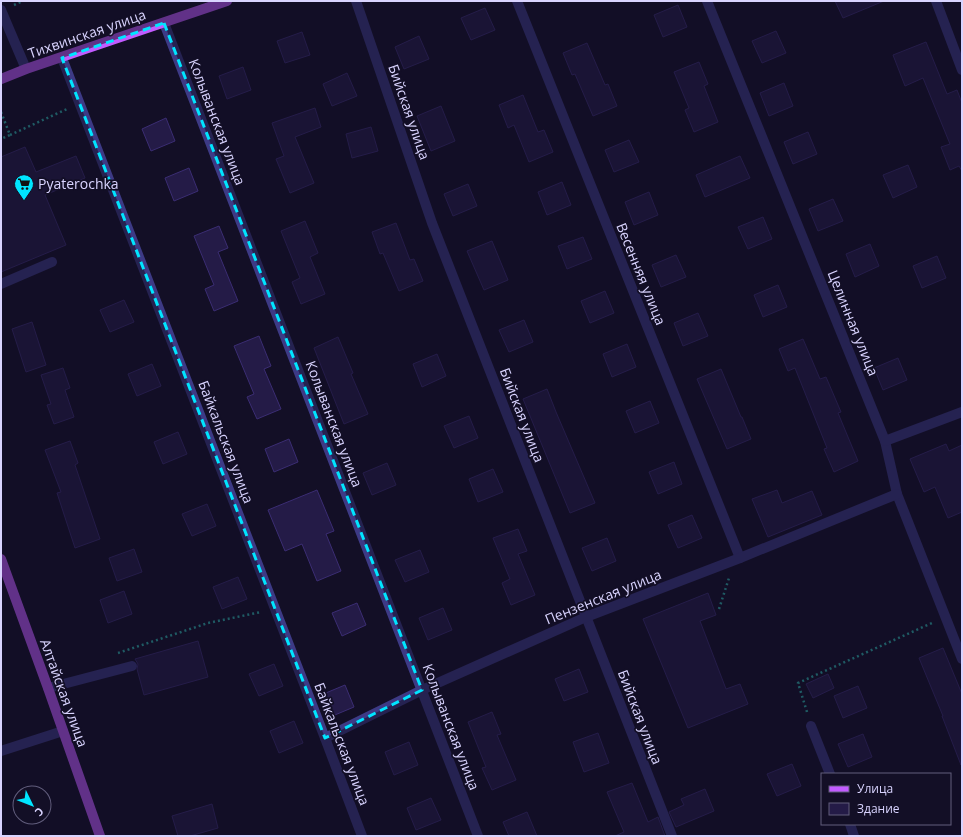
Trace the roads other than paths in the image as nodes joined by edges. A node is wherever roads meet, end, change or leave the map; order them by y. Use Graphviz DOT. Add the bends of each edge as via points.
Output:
graph roads {
  1 [pos="227,1"];
  2 [pos="356,1"];
  3 [pos="517,1"];
  4 [pos="707,1"];
  5 [pos="936,1"];
  6 [pos="1,10"];
  7 [pos="164,23"];
  8 [pos="62,58"];
  9 [pos="26,70"];
  10 [pos="962,70"];
  11 [pos="1,79"];
  12 [pos="52,262"];
  13 [pos="1,284"];
  14 [pos="962,412"];
  15 [pos="885,440"];
  16 [pos="896,494"];
  17 [pos="740,558"];
  18 [pos="1,559"];
  19 [pos="586,617"];
  20 [pos="962,659"];
  21 [pos="132,666"];
  22 [pos="48,688"];
  23 [pos="422,690"];
  24 [pos="811,726"];
  25 [pos="63,731"];
  26 [pos="325,738"];
  27 [pos="1,751"];
  28 [pos="830,773"];
  29 [pos="850,825"];
  30 [pos="100,836"];
  31 [pos="362,836"];
  32 [pos="478,836"];
  33 [pos="672,836"];
  34 [pos="854,836"];
  1 -- 7 [label="main road, Тихвинская улица"];
  2 -- 19 [label="street, Бийская улица" via="432,223"];
  3 -- 17 [label="street, Весенняя улица"];
  4 -- 15 [label="street, Целинная улица"];
  5 -- 10 [label="street"];
  6 -- 9 [label="street"];
  7 -- 8 [label="main road, Тихвинская улица"];
  7 -- 23 [label="street, Колыванская улица"];
  8 -- 9 [label="main road, Тихвинская улица"];
  8 -- 26 [label="street, Байкальская улица"];
  9 -- 11 [label="main road, Тихвинская улица"];
  12 -- 13 [label="street"];
  14 -- 15 [label="street"];
  15 -- 16 [label="street, Целинная улица"];
  16 -- 17 [label="street, Пензенская улица"];
  16 -- 20 [label="street, Целинная улица"];
  17 -- 19 [label="street, Пензенская улица"];
  18 -- 22 [label="main road, Алтайская улица"];
  19 -- 23 [label="street, Пензенская улица"];
  19 -- 33 [label="street, Бийская улица"];
  21 -- 22 [label="street"];
  22 -- 25 [label="main road, Алтайская улица"];
  23 -- 26 [label="street, Пензенская улица"];
  23 -- 32 [label="street, Колыванская улица"];
  24 -- 28 [label="street"];
  25 -- 27 [label="street"];
  25 -- 30 [label="main road, Алтайская улица"];
  26 -- 31 [label="street, Байкальская улица"];
  29 -- 34 [label="street"];
}
